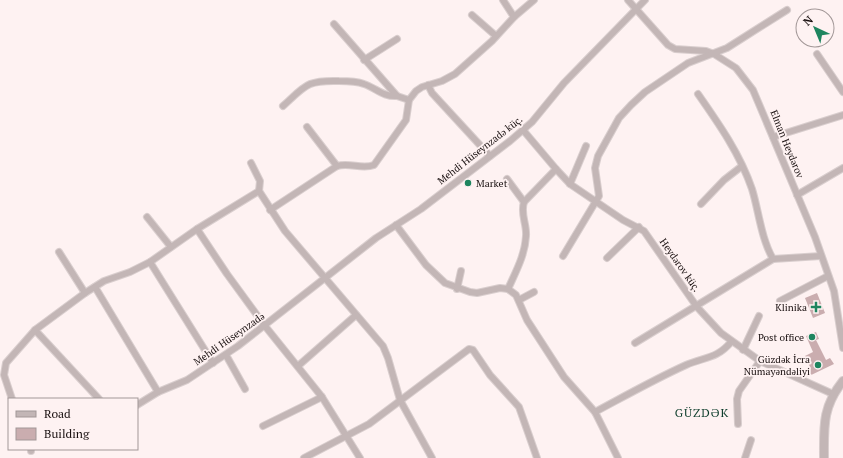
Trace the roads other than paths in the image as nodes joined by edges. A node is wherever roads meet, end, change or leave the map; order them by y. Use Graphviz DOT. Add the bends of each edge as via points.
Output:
graph roads {
  1 [pos="503,0"];
  2 [pos="534,0"];
  3 [pos="628,0"];
  4 [pos="645,0"];
  5 [pos="636,9"];
  6 [pos="787,10"];
  7 [pos="472,15"];
  8 [pos="514,17"];
  9 [pos="334,24"];
  10 [pos="496,36"];
  11 [pos="397,39"];
  12 [pos="714,54"];
  13 [pos="817,54"];
  14 [pos="364,60"];
  15 [pos="428,85"];
  16 [pos="843,92"];
  17 [pos="698,94"];
  18 [pos="397,96"];
  19 [pos="409,100"];
  20 [pos="283,106"];
  21 [pos="843,115"];
  22 [pos="307,127"];
  23 [pos="524,130"];
  24 [pos="773,137"];
  25 [pos="586,146"];
  26 [pos="490,156"];
  27 [pos="251,162"];
  28 [pos="337,166"];
  29 [pos="742,166"];
  30 [pos="843,168"];
  31 [pos="556,169"];
  32 [pos="507,179"];
  33 [pos="570,184"];
  34 [pos="259,191"];
  35 [pos="797,195"];
  36 [pos="524,202"];
  37 [pos="596,202"];
  38 [pos="701,204"];
  39 [pos="270,210"];
  40 [pos="147,217"];
  41 [pos="396,225"];
  42 [pos="639,227"];
  43 [pos="197,229"];
  44 [pos="171,247"];
  45 [pos="59,252"];
  46 [pos="563,256"];
  47 [pos="822,256"];
  48 [pos="607,258"];
  49 [pos="773,259"];
  50 [pos="150,262"];
  51 [pos="461,271"];
  52 [pos="828,276"];
  53 [pos="326,279"];
  54 [pos="95,287"];
  55 [pos="457,289"];
  56 [pos="508,289"];
  57 [pos="534,292"];
  58 [pos="85,293"];
  59 [pos="519,300"];
  60 [pos="780,301"];
  61 [pos="697,307"];
  62 [pos="356,316"];
  63 [pos="759,316"];
  64 [pos="265,326"];
  65 [pos="35,330"];
  66 [pos="731,342"];
  67 [pos="635,343"];
  68 [pos="843,348"];
  69 [pos="742,350"];
  70 [pos="226,355"];
  71 [pos="760,361"];
  72 [pos="214,362"];
  73 [pos="298,366"];
  74 [pos="843,381"];
  75 [pos="245,389"];
  76 [pos="158,392"];
  77 [pos="833,394"];
  78 [pos="322,397"];
  79 [pos="12,398"];
  80 [pos="98,398"];
  81 [pos="400,400"];
  82 [pos="138,404"];
  83 [pos="595,412"];
  84 [pos="738,424"];
  85 [pos="263,426"];
  86 [pos="346,436"];
  87 [pos="751,440"];
  88 [pos="304,458"];
  89 [pos="360,458"];
  90 [pos="432,458"];
  91 [pos="537,458"];
  92 [pos="618,458"];
  93 [pos="745,458"];
  94 [pos="824,458"];
  1 -- 8 [label="street"];
  2 -- 8 [label="street"];
  3 -- 5 [label="street, Elman Heydərov"];
  4 -- 5 [label="street, Mehdi Hüseynzadə küç."];
  5 -- 12 [label="street, Elman Heydərov" via="668,45"];
  5 -- 23 [label="street, Mehdi Hüseynzadə küç." via="564,83"];
  6 -- 12 [label="street"];
  7 -- 10 [label="street"];
  8 -- 10 [label="street"];
  9 -- 14 [label="street"];
  10 -- 15 [label="street" via="455,74"];
  11 -- 14 [label="street"];
  12 -- 24 [label="street, Elman Heydərov" via="731,64 745,77 760,104"];
  12 -- 37 [label="street" via="688,63 670,74 645,92 619,118 598,156 595,168 599,196"];
  13 -- 16 [label="street"];
  14 -- 18 [label="street"];
  15 -- 19 [label="street" via="416,91"];
  15 -- 26 [label="street" via="432,93"];
  17 -- 29 [label="street" via="730,140"];
  18 -- 19 [label="street"];
  18 -- 20 [label="street" via="385,96 365,84 319,80 305,86"];
  19 -- 28 [label="street" via="406,120 374,165"];
  21 -- 24 [label="street"];
  22 -- 28 [label="street"];
  23 -- 26 [label="street, Mehdi Hüseynzadə küç."];
  23 -- 31 [label="street, Heydərov küç."];
  24 -- 35 [label="street, Elman Heydərov"];
  25 -- 33 [label="street"];
  26 -- 41 [label="street, Mehdi Hüseynzadə küç."];
  27 -- 34 [label="street" via="260,181"];
  28 -- 39 [label="street"];
  29 -- 38 [label="street"];
  29 -- 49 [label="street"];
  30 -- 35 [label="street"];
  31 -- 33 [label="street, Heydərov küç."];
  31 -- 36 [label="street"];
  32 -- 36 [label="street"];
  33 -- 37 [label="street, Heydərov küç."];
  34 -- 39 [label="street"];
  34 -- 43 [label="street"];
  35 -- 47 [label="street, Elman Heydərov"];
  36 -- 56 [label="street" via="522,208 527,234 524,252"];
  37 -- 42 [label="street, Heydərov küç."];
  37 -- 46 [label="street"];
  39 -- 53 [label="street"];
  40 -- 44 [label="street"];
  41 -- 53 [label="street, Mehdi Hüseynzadə küç."];
  41 -- 55 [label="street" via="438,278"];
  42 -- 48 [label="street"];
  42 -- 61 [label="street, Heydərov küç." via="648,236"];
  43 -- 44 [label="street"];
  43 -- 64 [label="street"];
  44 -- 50 [label="street"];
  45 -- 58 [label="street"];
  47 -- 49 [label="street"];
  47 -- 52 [label="street, Elman Heydərov"];
  49 -- 61 [label="street"];
  50 -- 54 [label="street"];
  50 -- 72 [label="street"];
  51 -- 55 [label="street"];
  52 -- 60 [label="street"];
  52 -- 68 [label="street, Elman Heydərov" via="836,297"];
  53 -- 62 [label="street"];
  53 -- 64 [label="street, Mehdi Hüseynzadə"];
  54 -- 58 [label="street"];
  54 -- 76 [label="street"];
  55 -- 56 [label="street" via="477,293 500,288"];
  56 -- 59 [label="street"];
  57 -- 59 [label="street"];
  58 -- 65 [label="street"];
  59 -- 83 [label="street" via="527,320 548,353 572,388"];
  61 -- 66 [label="street, Heydərov küç."];
  61 -- 67 [label="street"];
  62 -- 73 [label="street"];
  62 -- 81 [label="street" via="385,351"];
  63 -- 69 [label="street"];
  64 -- 70 [label="street, Mehdi Hüseynzadə"];
  64 -- 73 [label="street"];
  65 -- 79 [label="street" via="3,369"];
  65 -- 80 [label="street"];
  66 -- 69 [label="street, Heydərov küç."];
  66 -- 83 [label="street" via="718,354 687,365"];
  69 -- 71 [label="street, Heydərov küç."];
  70 -- 72 [label="street, Mehdi Hüseynzadə"];
  70 -- 75 [label="street"];
  71 -- 77 [label="street, Heydərov küç."];
  71 -- 84 [label="street" via="739,391"];
  72 -- 76 [label="street, Mehdi Hüseynzadə" via="186,380"];
  73 -- 78 [label="street"];
  74 -- 77 [label="street"];
  76 -- 82 [label="street, Mehdi Hüseynzadə"];
  77 -- 94 [label="street" via="826,412"];
  78 -- 85 [label="street"];
  78 -- 86 [label="street"];
  81 -- 86 [label="street" via="368,424"];
  81 -- 90 [label="street"];
  81 -- 91 [label="street" via="469,350 473,350 490,375 519,407"];
  83 -- 92 [label="street"];
  86 -- 88 [label="street"];
  86 -- 89 [label="street"];
  87 -- 93 [label="street"];
}
